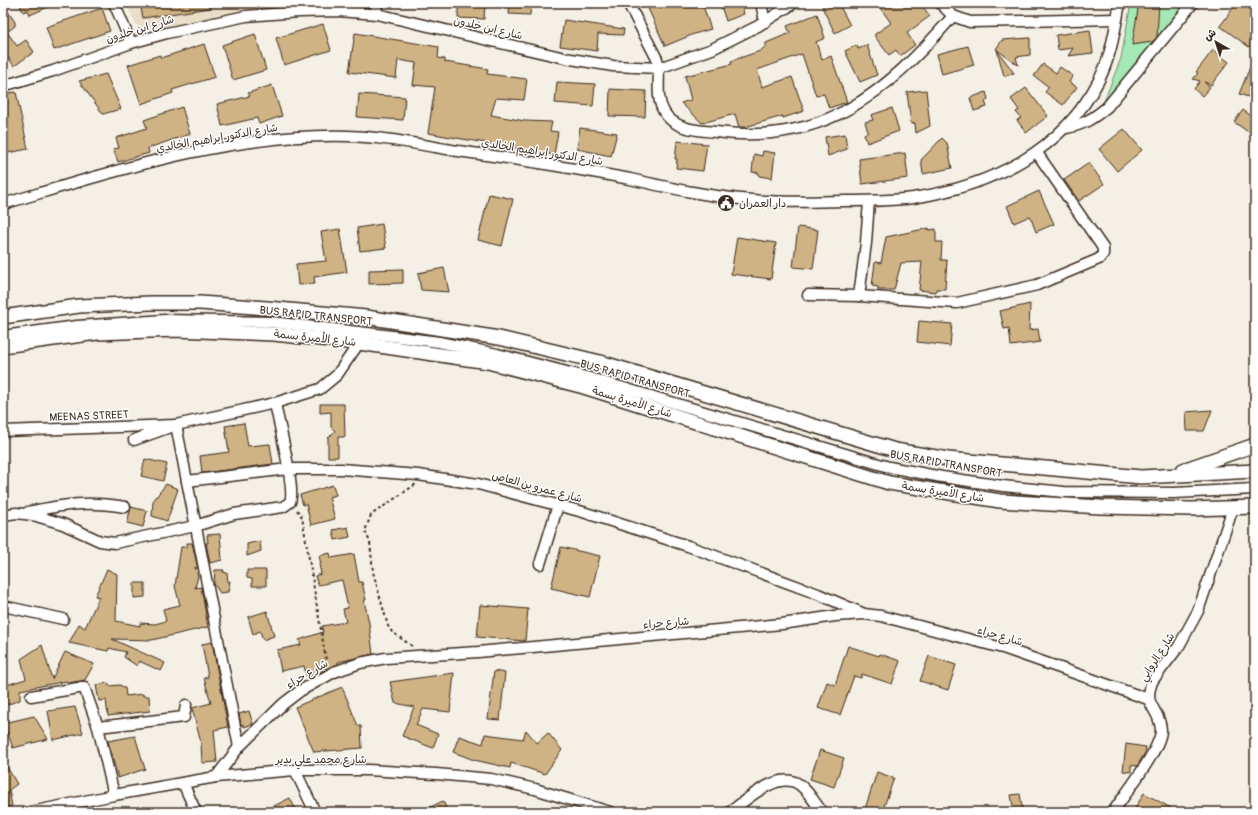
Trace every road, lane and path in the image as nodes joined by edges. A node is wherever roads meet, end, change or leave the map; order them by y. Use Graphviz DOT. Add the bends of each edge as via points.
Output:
graph roads {
  1 [pos="114,3"];
  2 [pos="376,3"];
  3 [pos="628,3"];
  4 [pos="761,3"];
  5 [pos="794,3"];
  6 [pos="940,3"];
  7 [pos="1120,3"];
  8 [pos="1193,3"];
  9 [pos="377,14"];
  10 [pos="953,16"];
  11 [pos="1117,19"];
  12 [pos="765,22"];
  13 [pos="130,43"];
  14 [pos="659,68"];
  15 [pos="3,86"];
  16 [pos="1066,128"];
  17 [pos="1037,153"];
  18 [pos="869,201"];
  19 [pos="3,204"];
  20 [pos="808,294"];
  21 [pos="859,296"];
  22 [pos="3,317"];
  23 [pos="3,336"];
  24 [pos="359,343"];
  25 [pos="3,346"];
  26 [pos="275,403"];
  27 [pos="176,425"];
  28 [pos="3,431"];
  29 [pos="134,440"];
  30 [pos="1252,445"];
  31 [pos="288,469"];
  32 [pos="1255,471"];
  33 [pos="1168,475"];
  34 [pos="429,476"];
  35 [pos="187,481"];
  36 [pos="1255,490"];
  37 [pos="558,505"];
  38 [pos="125,507"];
  39 [pos="1255,507"];
  40 [pos="1233,508"];
  41 [pos="24,513"];
  42 [pos="3,515"];
  43 [pos="302,517"];
  44 [pos="196,526"];
  45 [pos="540,564"];
  46 [pos="3,606"];
  47 [pos="864,614"];
  48 [pos="63,619"];
  49 [pos="421,656"];
  50 [pos="328,675"];
  51 [pos="31,696"];
  52 [pos="1148,699"];
  53 [pos="186,705"];
  54 [pos="98,727"];
  55 [pos="239,747"];
  56 [pos="295,770"];
  57 [pos="216,777"];
  58 [pos="183,783"];
  59 [pos="114,795"];
  60 [pos="30,812"];
  61 [pos="196,812"];
  62 [pos="315,812"];
  63 [pos="610,812"];
  64 [pos="730,812"];
  65 [pos="822,812"];
  66 [pos="1113,812"];
  1 -- 13 [label="street"];
  2 -- 9 [label="street"];
  3 -- 14 [label="street"];
  4 -- 12 [label="street"];
  5 -- 12 [label="street, شارع ابن خلدون"];
  6 -- 10 [label="street"];
  7 -- 11 [label="street, شارع الدكتور إبراهيم الخالدي"];
  8 -- 16 [label="street, شارع الدكتور إبراهيم الخالدي" via="1107,107 1080,126"];
  9 -- 13 [label="street, شارع ابن خلدون" via="338,11 252,16 206,23"];
  9 -- 14 [label="street, شارع ابن خلدون" via="565,58 613,66"];
  10 -- 11 [label="street" via="970,22"];
  10 -- 14 [label="street" via="882,88 843,114 817,125 787,131 739,135 689,129 676,124 665,113 660,103"];
  11 -- 16 [label="street, شارع الدكتور إبراهيم الخالدي" via="1100,79 1084,106"];
  12 -- 14 [label="street, شارع ابن خلدون" via="712,49"];
  13 -- 15 [label="street, شارع ابن خلدون" via="54,71"];
  16 -- 17 [label="street, شارع الدكتور إبراهيم الخالدي"];
  17 -- 18 [label="street, شارع الدكتور إبراهيم الخالدي" via="987,178 953,189 912,198"];
  17 -- 21 [label="street" via="1103,248 1103,254 1099,259 1037,285 957,303"];
  18 -- 19 [label="street, شارع الدكتور إبراهيم الخالدي" via="804,203 749,200 670,188 542,163 376,138 318,136 243,144 156,160"];
  18 -- 21 [label="street"];
  20 -- 21 [label="street"];
  22 -- 33 [label="main road" via="79,306 200,303 366,318 500,338 600,362 895,450 948,459 1134,476"];
  23 -- 36 [label="street, BUS RAPID TRANSPORT" via="77,326 165,320 271,322 376,334 439,342 497,354 590,378 889,467 942,477 1064,492 1174,493"];
  24 -- 25 [label="main road, شارع الأميرة بسمة" via="274,334 177,330 97,333"];
  24 -- 26 [label="street" via="329,383 320,389"];
  24 -- 40 [label="main road, شارع الأميرة بسمة" via="488,362 584,387 889,483 1000,501 1191,509"];
  26 -- 27 [label="street"];
  26 -- 31 [label="street"];
  27 -- 28 [label="street, MEENAS STREET"];
  27 -- 29 [label="street"];
  27 -- 35 [label="street"];
  30 -- 33 [label="main road"];
  31 -- 34 [label="street, شارع عمرو بن العاص" via="341,469"];
  31 -- 35 [label="street, شارع عمرو بن العاص"];
  31 -- 44 [label="street" via="291,499 286,505 234,514"];
  32 -- 33 [label="main road"];
  34 -- 37 [label="street, شارع عمرو بن العاص" via="478,484"];
  34 -- 49 [label="path" via="371,515 365,531 370,542 373,572 388,626 392,632 416,648"];
  35 -- 44 [label="street"];
  37 -- 45 [label="street"];
  37 -- 47 [label="street, شارع عمرو بن العاص" via="688,546 818,594"];
  38 -- 41 [label="street" via="82,503"];
  39 -- 40 [label="main road, شارع الأميرة بسمة"];
  40 -- 52 [label="street, شارع الروابي" via="1198,611 1179,646 1153,680"];
  41 -- 42 [label="street"];
  41 -- 44 [label="street" via="63,524 107,543"];
  43 -- 50 [label="path"];
  44 -- 55 [label="street"];
  46 -- 48 [label="street"];
  47 -- 49 [label="street, شارع حراء" via="774,625"];
  47 -- 52 [label="street, شارع حراء" via="881,616 1006,649"];
  49 -- 50 [label="street, شارع حراء" via="386,658 360,663"];
  50 -- 55 [label="street, شارع حراء" via="282,704"];
  51 -- 54 [label="street" via="84,687"];
  52 -- 66 [label="street, شارع الروابي" via="1161,729 1157,746"];
  53 -- 54 [label="street" via="184,717"];
  54 -- 59 [label="street"];
  55 -- 57 [label="street, شارع حراء"];
  56 -- 57 [label="street, شارع محمد علي بدير"];
  56 -- 62 [label="street"];
  56 -- 63 [label="street, شارع محمد علي بدير" via="368,770 491,779 535,789"];
  57 -- 58 [label="street, شارع محمد علي بدير"];
  58 -- 59 [label="street, شارع محمد علي بدير"];
  58 -- 61 [label="street"];
  59 -- 60 [label="street, شارع محمد علي بدير"];
  64 -- 65 [label="street" via="769,785 785,780 800,785"];
}
